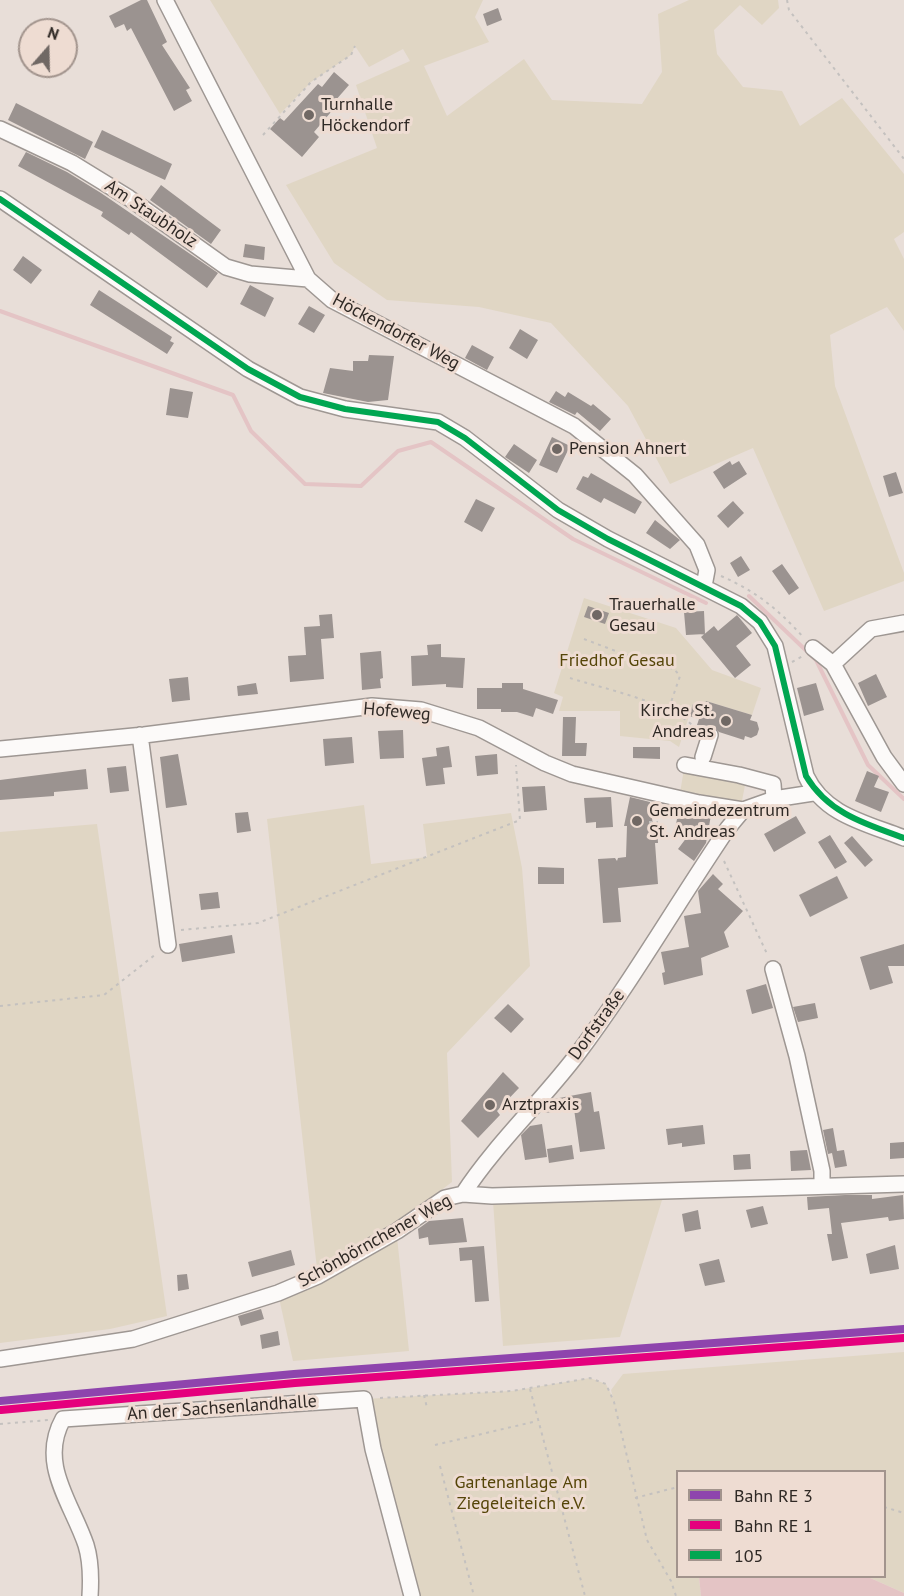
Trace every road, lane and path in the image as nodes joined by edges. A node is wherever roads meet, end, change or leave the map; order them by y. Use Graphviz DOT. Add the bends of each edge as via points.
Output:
graph roads {
  1 [pos="165,0"];
  2 [pos="787,0"];
  3 [pos="355,46"];
  4 [pos="0,129"];
  5 [pos="263,135"];
  6 [pos="904,159"];
  7 [pos="0,199"];
  8 [pos="308,279"];
  9 [pos="707,570"];
  10 [pos="704,586"];
  11 [pos="904,623"];
  12 [pos="584,639"];
  13 [pos="813,648"];
  14 [pos="833,664"];
  15 [pos="570,678"];
  16 [pos="668,709"];
  17 [pos="694,717"];
  18 [pos="691,722"];
  19 [pos="703,733"];
  20 [pos="140,735"];
  21 [pos="515,746"];
  22 [pos="0,749"];
  23 [pos="703,757"];
  24 [pos="686,765"];
  25 [pos="904,784"];
  26 [pos="813,793"];
  27 [pos="774,799"];
  28 [pos="742,810"];
  29 [pos="649,822"];
  30 [pos="658,822"];
  31 [pos="902,834"];
  32 [pos="716,845"];
  33 [pos="167,938"];
  34 [pos="773,969"];
  35 [pos="0,1006"];
  36 [pos="904,1184"];
  37 [pos="822,1185"];
  38 [pos="463,1194"];
  39 [pos="0,1359"];
  40 [pos="530,1389"];
  41 [pos="424,1395"];
  42 [pos="364,1399"];
  43 [pos="427,1408"];
  44 [pos="63,1419"];
  45 [pos="537,1421"];
  46 [pos="0,1424"];
  47 [pos="435,1444"];
  48 [pos="440,1466"];
  49 [pos="676,1488"];
  50 [pos="635,1498"];
  51 [pos="886,1507"];
  52 [pos="904,1513"];
  53 [pos="90,1596"];
  54 [pos="412,1596"];
  55 [pos="474,1596"];
  56 [pos="585,1596"];
  57 [pos="676,1596"];
  1 -- 8 [label="street, Höckendorfer Weg"];
  2 -- 6 [label="path" via="789,10"];
  3 -- 5 [label="path" via="351,55 311,82"];
  4 -- 8 [label="street, Am Staubholz" via="92,174 226,267 250,274"];
  7 -- 10 [label="street" via="248,369 300,397 345,409 438,422 465,438 558,510"];
  8 -- 9 [label="street, Höckendorfer Weg" via="332,300 574,426 635,474 697,545"];
  9 -- 10 [label="street"];
  9 -- 13 [label="path" via="748,588 778,609"];
  10 -- 26 [label="street" via="741,606 760,622 775,646"];
  11 -- 14 [label="street" via="871,629"];
  12 -- 16 [label="path" via="674,669 680,676"];
  13 -- 14 [label="street"];
  14 -- 25 [label="street" via="884,757"];
  15 -- 16 [label="path"];
  16 -- 18 [label="path"];
  17 -- 18 [label="path"];
  18 -- 19 [label="path"];
  19 -- 23 [label="street"];
  20 -- 21 [label="street, Hofeweg" via="372,706 421,710 479,728"];
  20 -- 22 [label="street, Hofeweg"];
  20 -- 33 [label="street"];
  21 -- 28 [label="street, Hofeweg" via="572,774"];
  21 -- 33 [label="path" via="520,820 258,923"];
  24 -- 27 [label="street" via="773,784"];
  26 -- 27 [label="street, Hofeweg"];
  26 -- 31 [label="street" via="830,809"];
  27 -- 28 [label="street, Hofeweg"];
  28 -- 32 [label="street, Dorfstraße"];
  29 -- 30 [label="path"];
  32 -- 34 [label="path"];
  32 -- 38 [label="street, Dorfstraße" via="576,1056"];
  33 -- 35 [label="path" via="104,995"];
  34 -- 37 [label="street" via="797,1056"];
  36 -- 37 [label="street, Schönbörnchener Weg"];
  37 -- 38 [label="street, Schönbörnchener Weg"];
  38 -- 39 [label="street, Schönbörnchener Weg" via="445,1198 318,1276 278,1293 133,1339"];
  40 -- 41 [label="path"];
  40 -- 45 [label="path"];
  40 -- 50 [label="path" via="590,1378 606,1384 614,1402"];
  41 -- 42 [label="path"];
  41 -- 43 [label="path"];
  42 -- 44 [label="street, An der Sachsenlandhalle"];
  42 -- 54 [label="street" via="373,1449"];
  44 -- 46 [label="path"];
  44 -- 53 [label="street" via="56,1435 54,1465 86,1546"];
  45 -- 47 [label="path"];
  45 -- 56 [label="path"];
  48 -- 55 [label="path"];
  49 -- 50 [label="path"];
  50 -- 57 [label="path" via="647,1540"];
  51 -- 52 [label="path"];
}
